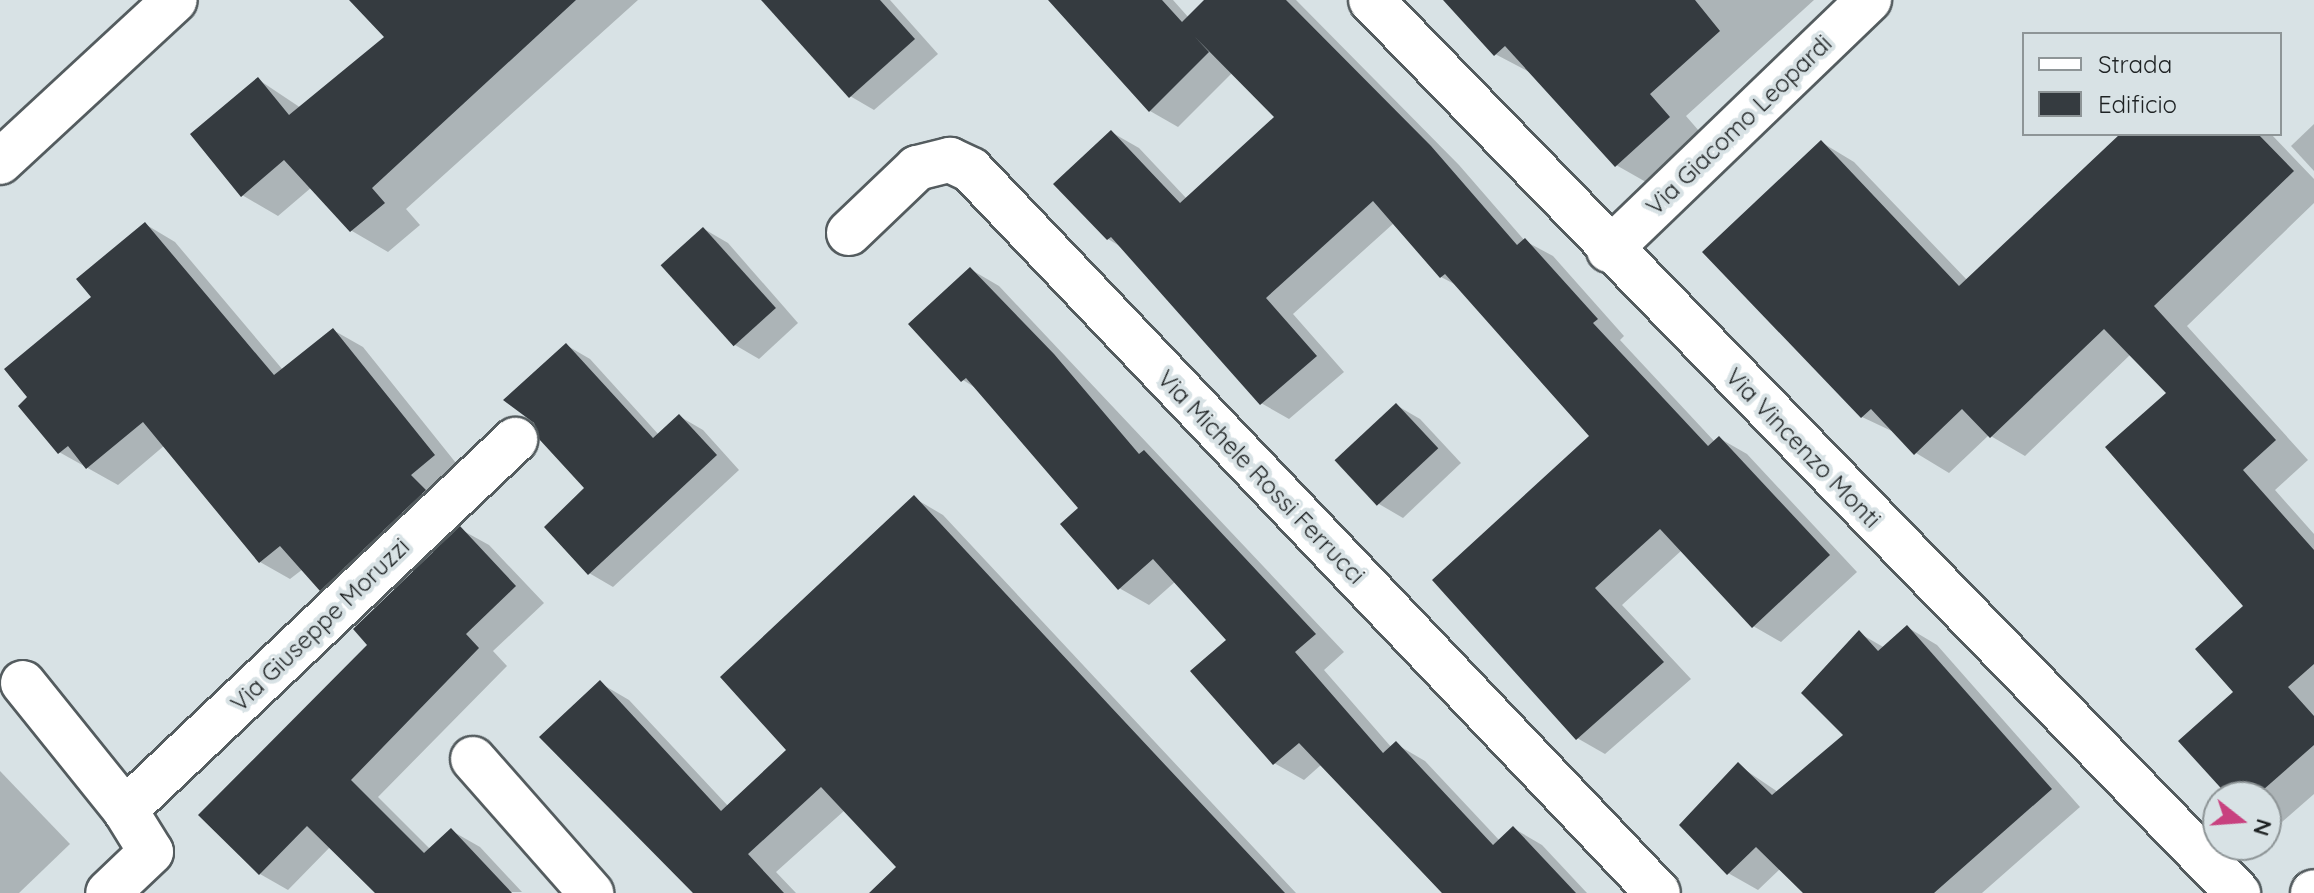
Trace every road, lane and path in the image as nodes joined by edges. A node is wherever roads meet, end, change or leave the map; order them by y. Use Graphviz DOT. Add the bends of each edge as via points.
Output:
graph roads {
  1 [pos="175,0"];
  2 [pos="1371,0"];
  3 [pos="1869,0"];
  4 [pos="0,162"];
  5 [pos="849,233"];
  6 [pos="1609,250"];
  7 [pos="515,440"];
  8 [pos="23,683"];
  9 [pos="473,759"];
  10 [pos="125,810"];
  11 [pos="108,893"];
  12 [pos="591,893"];
  13 [pos="1658,893"];
  14 [pos="2238,893"];
  1 -- 4 [label="street"];
  2 -- 6 [label="street, Via Vincenzo Monti"];
  3 -- 6 [label="street, Via Giacomo Leopardi"];
  5 -- 13 [label="street, Via Michele Rossi Ferrucci" via="917,168 950,160 971,170"];
  6 -- 14 [label="street, Via Vincenzo Monti"];
  7 -- 10 [label="street, Via Giuseppe Moruzzi"];
  8 -- 10 [label="street"];
  9 -- 12 [label="street"];
  10 -- 11 [label="street" via="151,852"];
}
